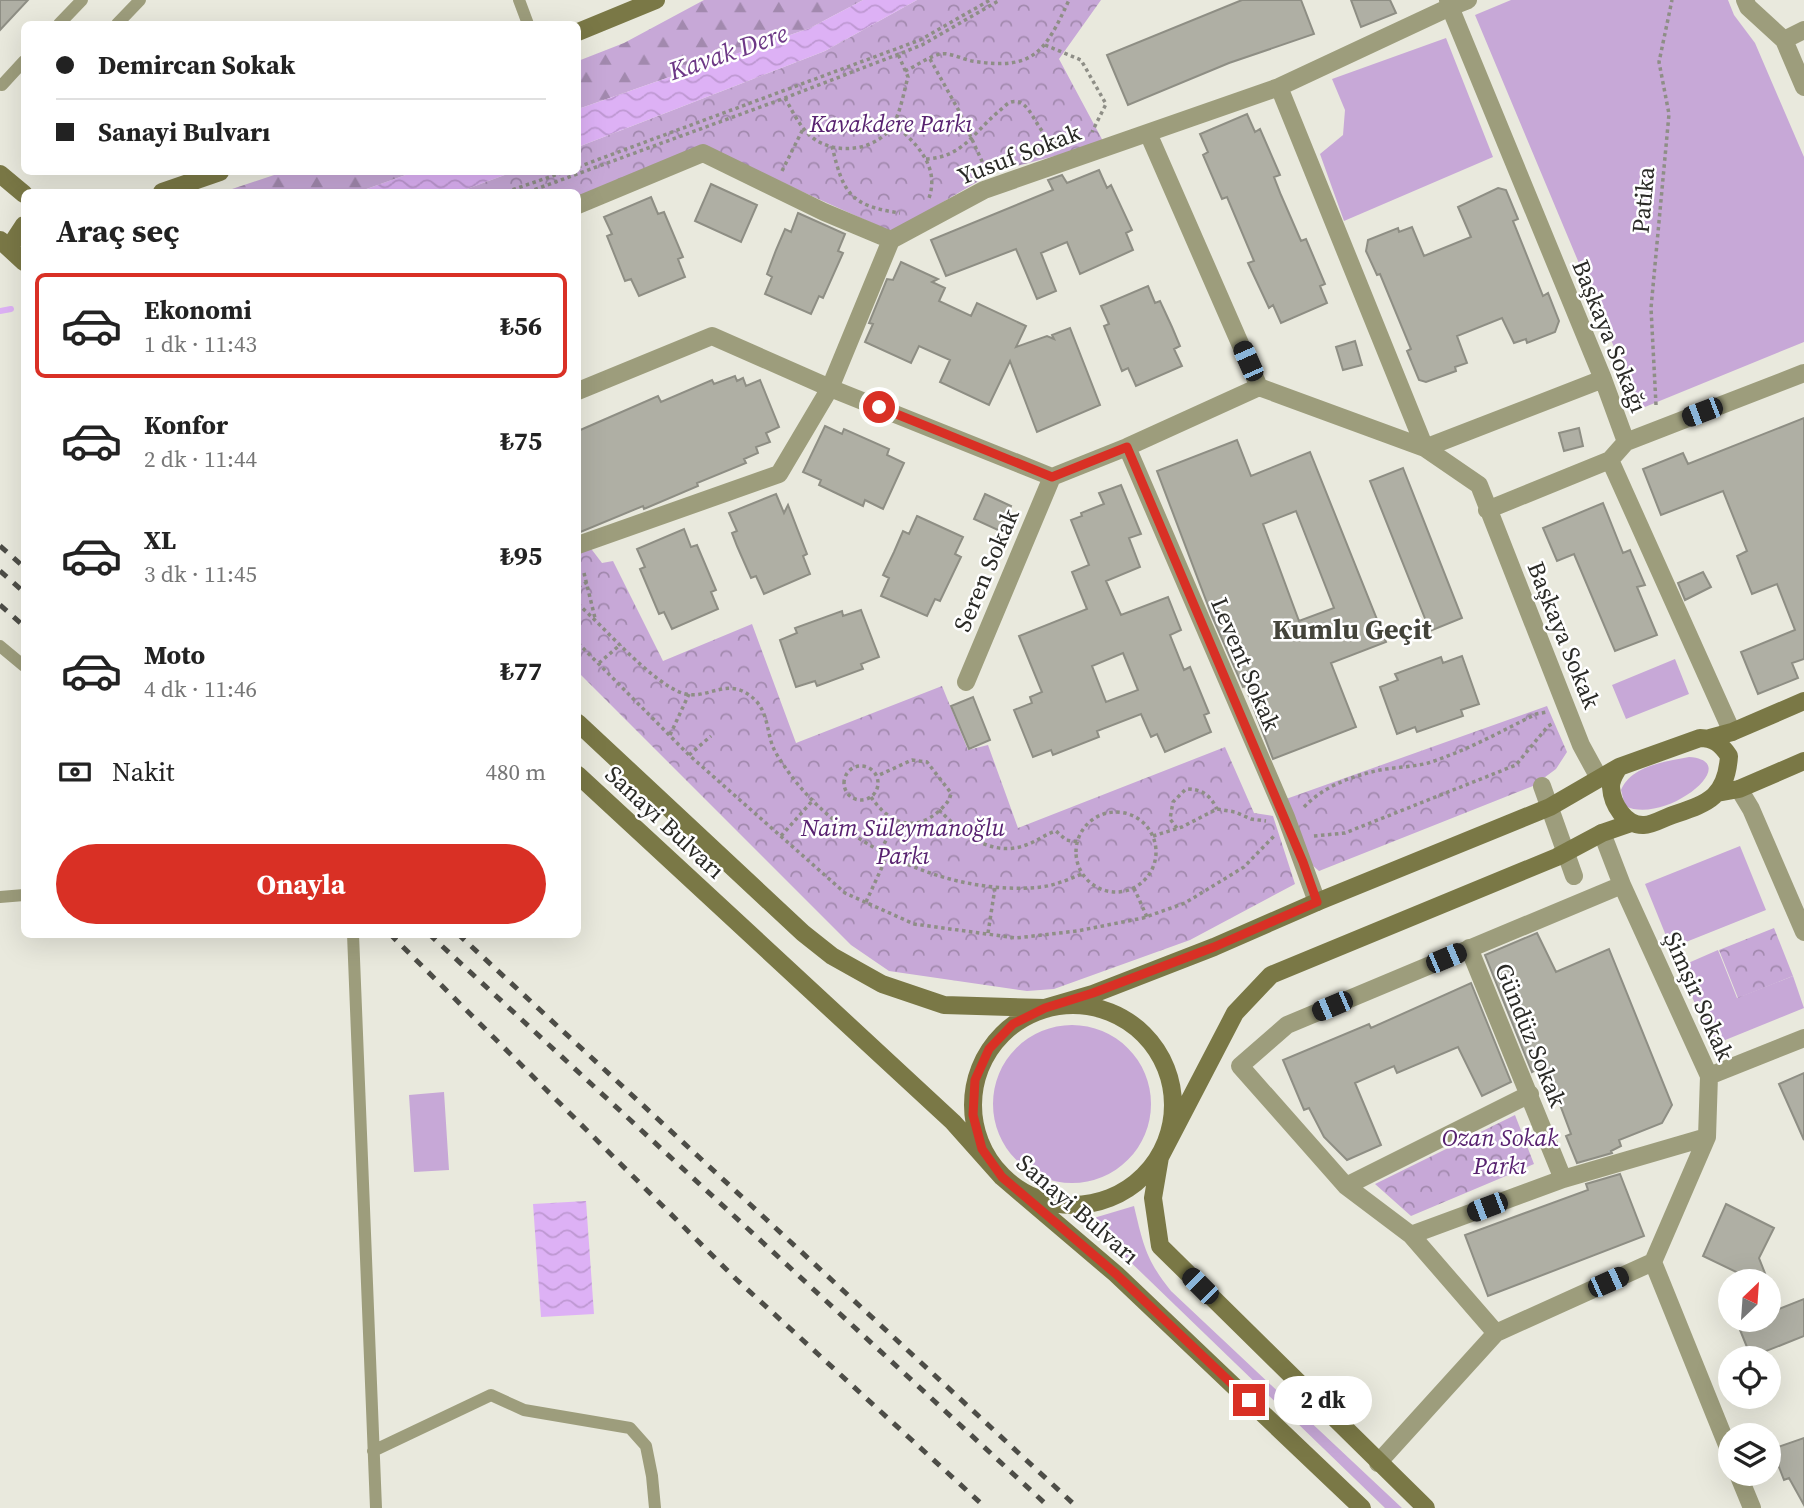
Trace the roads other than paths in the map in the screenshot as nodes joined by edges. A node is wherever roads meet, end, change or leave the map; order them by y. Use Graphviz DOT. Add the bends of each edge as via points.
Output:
graph roads {
  1 [pos="82,0"];
  2 [pos="140,0"];
  3 [pos="519,0"];
  4 [pos="656,0"];
  5 [pos="1468,0"];
  6 [pos="1745,0"];
  7 [pos="1449,4"];
  8 [pos="62,21"];
  9 [pos="120,21"];
  10 [pos="527,21"];
  11 [pos="1804,30"];
  12 [pos="581,31"];
  13 [pos="1784,40"];
  14 [pos="21,64"];
  15 [pos="2,85"];
  16 [pos="1279,87"];
  17 [pos="1804,87"];
  18 [pos="1148,132"];
  19 [pos="0,174"];
  20 [pos="211,175"];
  21 [pos="171,189"];
  22 [pos="21,192"];
  23 [pos="581,204"];
  24 [pos="21,229"];
  25 [pos="891,240"];
  26 [pos="5,244"];
  27 [pos="21,259"];
  28 [pos="1804,373"];
  29 [pos="1603,379"];
  30 [pos="1259,387"];
  31 [pos="830,388"];
  32 [pos="581,390"];
  33 [pos="1626,442"];
  34 [pos="1127,447"];
  35 [pos="1425,448"];
  36 [pos="1610,460"];
  37 [pos="1052,477"];
  38 [pos="1487,510"];
  39 [pos="581,544"];
  40 [pos="0,646"];
  41 [pos="21,664"];
  42 [pos="966,682"];
  43 [pos="1804,701"];
  44 [pos="581,726"];
  45 [pos="1732,732"];
  46 [pos="1710,738"];
  47 [pos="1804,761"];
  48 [pos="1619,767"];
  49 [pos="581,778"];
  50 [pos="1599,778"];
  51 [pos="1542,786"];
  52 [pos="1739,789"];
  53 [pos="1717,793"];
  54 [pos="1549,807"];
  55 [pos="1631,823"];
  56 [pos="1602,834"];
  57 [pos="1565,854"];
  58 [pos="1574,876"];
  59 [pos="1622,885"];
  60 [pos="21,895"];
  61 [pos="0,897"];
  62 [pos="1317,902"];
  63 [pos="1804,932"];
  64 [pos="353,938"];
  65 [pos="1469,948"];
  66 [pos="1045,1008"];
  67 [pos="1804,1038"];
  68 [pos="1709,1076"];
  69 [pos="1530,1094"];
  70 [pos="1707,1137"];
  71 [pos="1160,1157"];
  72 [pos="1002,1177"];
  73 [pos="1563,1179"];
  74 [pos="1346,1186"];
  75 [pos="1411,1235"];
  76 [pos="1653,1262"];
  77 [pos="1496,1333"];
  78 [pos="1718,1423"];
  79 [pos="373,1451"];
  80 [pos="1378,1463"];
  81 [pos="1743,1486"];
  82 [pos="376,1508"];
  83 [pos="655,1508"];
  84 [pos="1362,1508"];
  85 [pos="1426,1508"];
  86 [pos="1752,1508"];
  1 -- 8 [label="lane"];
  2 -- 9 [label="lane"];
  3 -- 10 [label="lane"];
  4 -- 12 [label="main road"];
  5 -- 7 [label="street"];
  6 -- 13 [label="street"];
  7 -- 16 [label="street, Yusuf Sokak"];
  7 -- 29 [label="street, Başkaya Sokağı"];
  11 -- 13 [label="street"];
  13 -- 17 [label="street"];
  14 -- 15 [label="lane"];
  16 -- 18 [label="street, Yusuf Sokak"];
  16 -- 35 [label="street"];
  18 -- 25 [label="street, Yusuf Sokak" via="993,187"];
  18 -- 30 [label="street"];
  19 -- 22 [label="main road"];
  20 -- 21 [label="main road"];
  23 -- 25 [label="street" via="703,153"];
  24 -- 26 [label="main road"];
  25 -- 31 [label="street"];
  26 -- 27 [label="main road"];
  28 -- 33 [label="street"];
  29 -- 33 [label="street, Başkaya Sokağı"];
  29 -- 35 [label="street"];
  30 -- 34 [label="street"];
  30 -- 35 [label="street, Başkaya Sokak"];
  31 -- 32 [label="street" via="712,335"];
  31 -- 37 [label="street"];
  31 -- 39 [label="street" via="779,474"];
  33 -- 36 [label="street, Başkaya Sokağı"];
  34 -- 37 [label="street"];
  34 -- 62 [label="street, Levent Sokak" via="1289,823"];
  35 -- 38 [label="street, Başkaya Sokak" via="1479,485"];
  36 -- 38 [label="street"];
  36 -- 45 [label="street"];
  37 -- 42 [label="street, Seren Sokak"];
  38 -- 50 [label="street, Başkaya Sokak" via="1568,713"];
  40 -- 41 [label="lane"];
  43 -- 45 [label="main road"];
  44 -- 66 [label="main road, Sanayi Bulvarı" via="832,956 882,984 944,1004"];
  45 -- 46 [label="main road"];
  46 -- 48 [label="main road"];
  46 -- 53 [label="main road" via="1729,755 1724,786"];
  47 -- 52 [label="main road"];
  48 -- 50 [label="main road"];
  48 -- 55 [label="main road" via="1611,788 1616,806"];
  49 -- 72 [label="main road, Sanayi Bulvarı" via="953,1122"];
  50 -- 54 [label="main road"];
  51 -- 54 [label="street"];
  52 -- 53 [label="main road"];
  52 -- 63 [label="street"];
  53 -- 55 [label="main road" via="1702,805 1644,825"];
  54 -- 57 [label="street"];
  54 -- 62 [label="main road"];
  55 -- 56 [label="main road"];
  56 -- 57 [label="main road"];
  56 -- 59 [label="street, Şimşir Sokak"];
  57 -- 58 [label="street"];
  57 -- 71 [label="main road" via="1272,975 1235,1013"];
  59 -- 65 [label="street"];
  59 -- 68 [label="street, Şimşir Sokak"];
  60 -- 61 [label="lane"];
  62 -- 66 [label="main road" via="1214,947"];
  64 -- 79 [label="lane"];
  65 -- 69 [label="street, Gündüz Sokak"];
  65 -- 74 [label="street" via="1287,1025 1240,1066"];
  66 -- 71 [label="main road" via="1079,1004 1113,1012 1142,1031 1163,1058 1174,1091 1172,1125"];
  66 -- 72 [label="main road" via="1013,1024 989,1049 975,1080 973,1115 982,1149"];
  67 -- 68 [label="street"];
  68 -- 70 [label="street, Şimşir Sokak"];
  69 -- 73 [label="street, Gündüz Sokak"];
  69 -- 74 [label="street"];
  70 -- 73 [label="street"];
  70 -- 76 [label="street, Şimşir Sokak"];
  71 -- 72 [label="main road" via="1141,1181 1116,1197 1086,1205 1056,1205 1027,1195"];
  71 -- 80 [label="main road, Sanayi Bulvarı" via="1153,1198 1160,1246"];
  72 -- 84 [label="main road, Sanayi Bulvarı" via="1116,1274"];
  73 -- 75 [label="street"];
  74 -- 75 [label="street"];
  75 -- 77 [label="street"];
  76 -- 77 [label="street"];
  76 -- 78 [label="street"];
  77 -- 80 [label="street"];
  79 -- 82 [label="lane"];
  79 -- 83 [label="lane" via="491,1395 524,1410 629,1428 646,1446"];
  80 -- 85 [label="main road, Sanayi Bulvarı"];
  81 -- 86 [label="street"];
}
